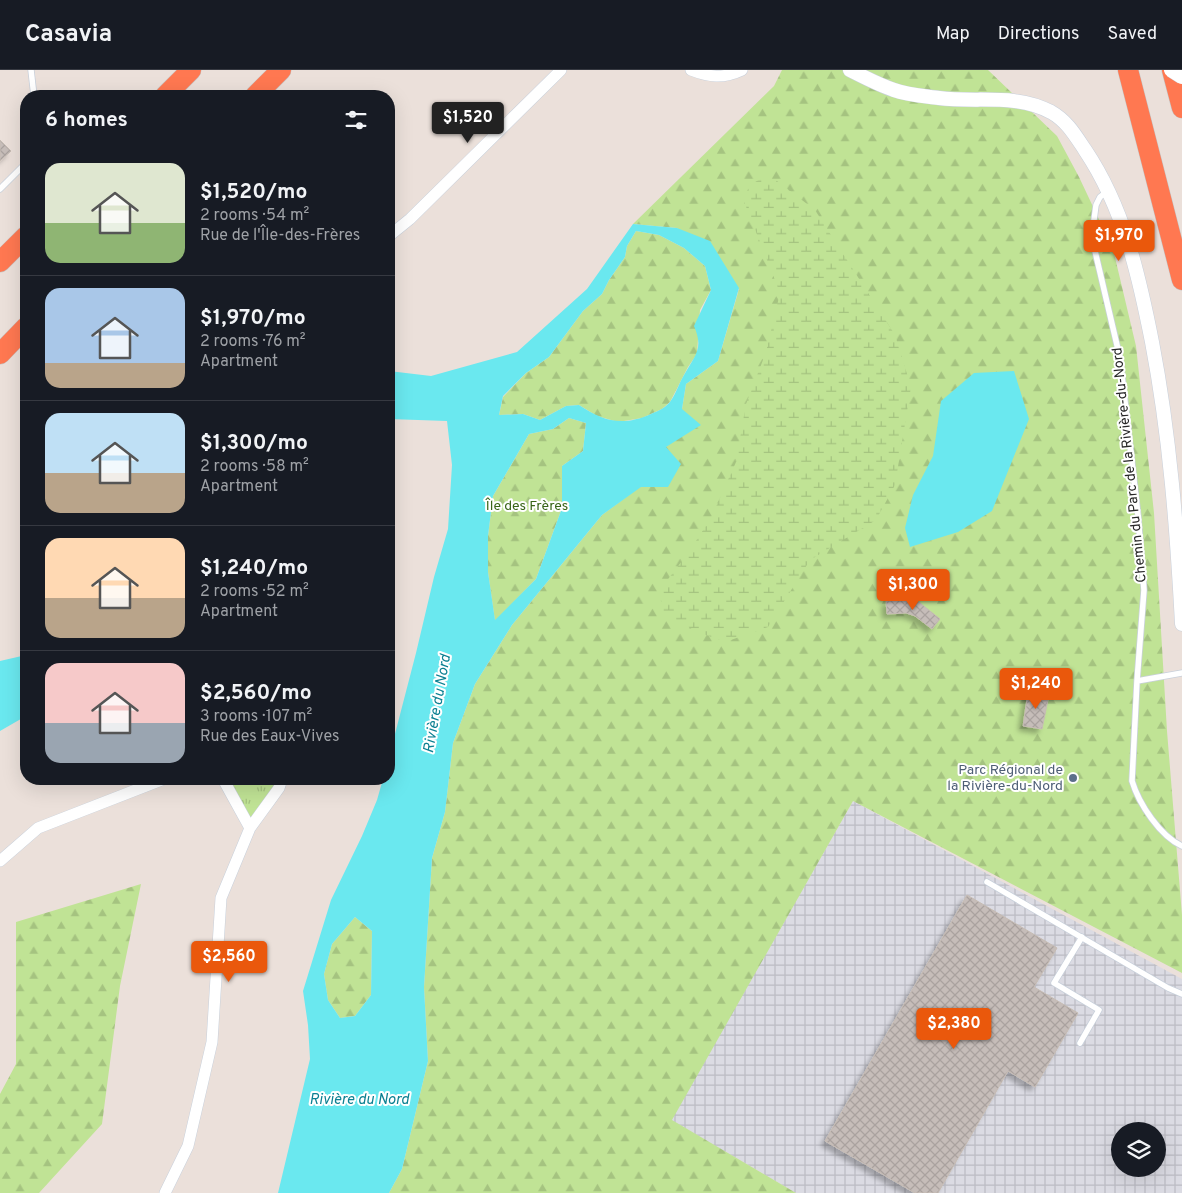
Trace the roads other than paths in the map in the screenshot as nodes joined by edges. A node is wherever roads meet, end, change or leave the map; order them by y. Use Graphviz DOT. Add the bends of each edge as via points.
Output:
graph roads {
  1 [pos="31,70"];
  2 [pos="176,70"];
  3 [pos="191,70"];
  4 [pos="281,70"];
  5 [pos="561,70"];
  6 [pos="691,70"];
  7 [pos="742,70"];
  8 [pos="850,70"];
  9 [pos="1128,70"];
  10 [pos="1171,70"];
  11 [pos="1182,77"];
  12 [pos="33,90"];
  13 [pos="160,90"];
  14 [pos="171,90"];
  15 [pos="261,90"];
  16 [pos="1182,108"];
  17 [pos="20,169"];
  18 [pos="0,189"];
  19 [pos="1108,191"];
  20 [pos="395,231"];
  21 [pos="20,242"];
  22 [pos="0,262"];
  23 [pos="1182,280"];
  24 [pos="20,333"];
  25 [pos="0,354"];
  26 [pos="1182,624"];
  27 [pos="1182,673"];
  28 [pos="1137,681"];
  29 [pos="149,785"];
  30 [pos="226,785"];
  31 [pos="280,785"];
  32 [pos="250,828"];
  33 [pos="1182,846"];
  34 [pos="0,861"];
  35 [pos="987,882"];
  36 [pos="1082,937"];
  37 [pos="1182,994"];
  38 [pos="1080,1043"];
  39 [pos="165,1193"];
  1 -- 12 [label="lane"];
  2 -- 13 [label="highway"];
  3 -- 14 [label="highway"];
  4 -- 15 [label="highway"];
  5 -- 20 [label="street"];
  6 -- 7 [label="street" via="707,77"];
  8 -- 19 [label="street" via="895,91 941,98 1033,103 1065,121"];
  9 -- 23 [label="highway"];
  10 -- 11 [label="street, bridge"];
  10 -- 16 [label="highway"];
  17 -- 18 [label="lane"];
  19 -- 26 [label="street" via="1132,253 1156,360 1171,460"];
  19 -- 28 [label="lane, Chemin du Parc de la Rivière-du-Nord" via="1096,205 1095,251 1120,358 1138,515 1144,590"];
  21 -- 22 [label="highway"];
  24 -- 25 [label="highway"];
  27 -- 28 [label="lane"];
  28 -- 33 [label="lane, Chemin du Parc de la Rivière-du-Nord" via="1132,781 1144,808 1167,836"];
  29 -- 34 [label="street" via="38,828"];
  30 -- 32 [label="street"];
  31 -- 32 [label="street"];
  32 -- 39 [label="street" via="221,898 212,1042 188,1146"];
  35 -- 36 [label="lane"];
  36 -- 37 [label="lane"];
  36 -- 38 [label="lane" via="1054,983 1099,1010"];
}
